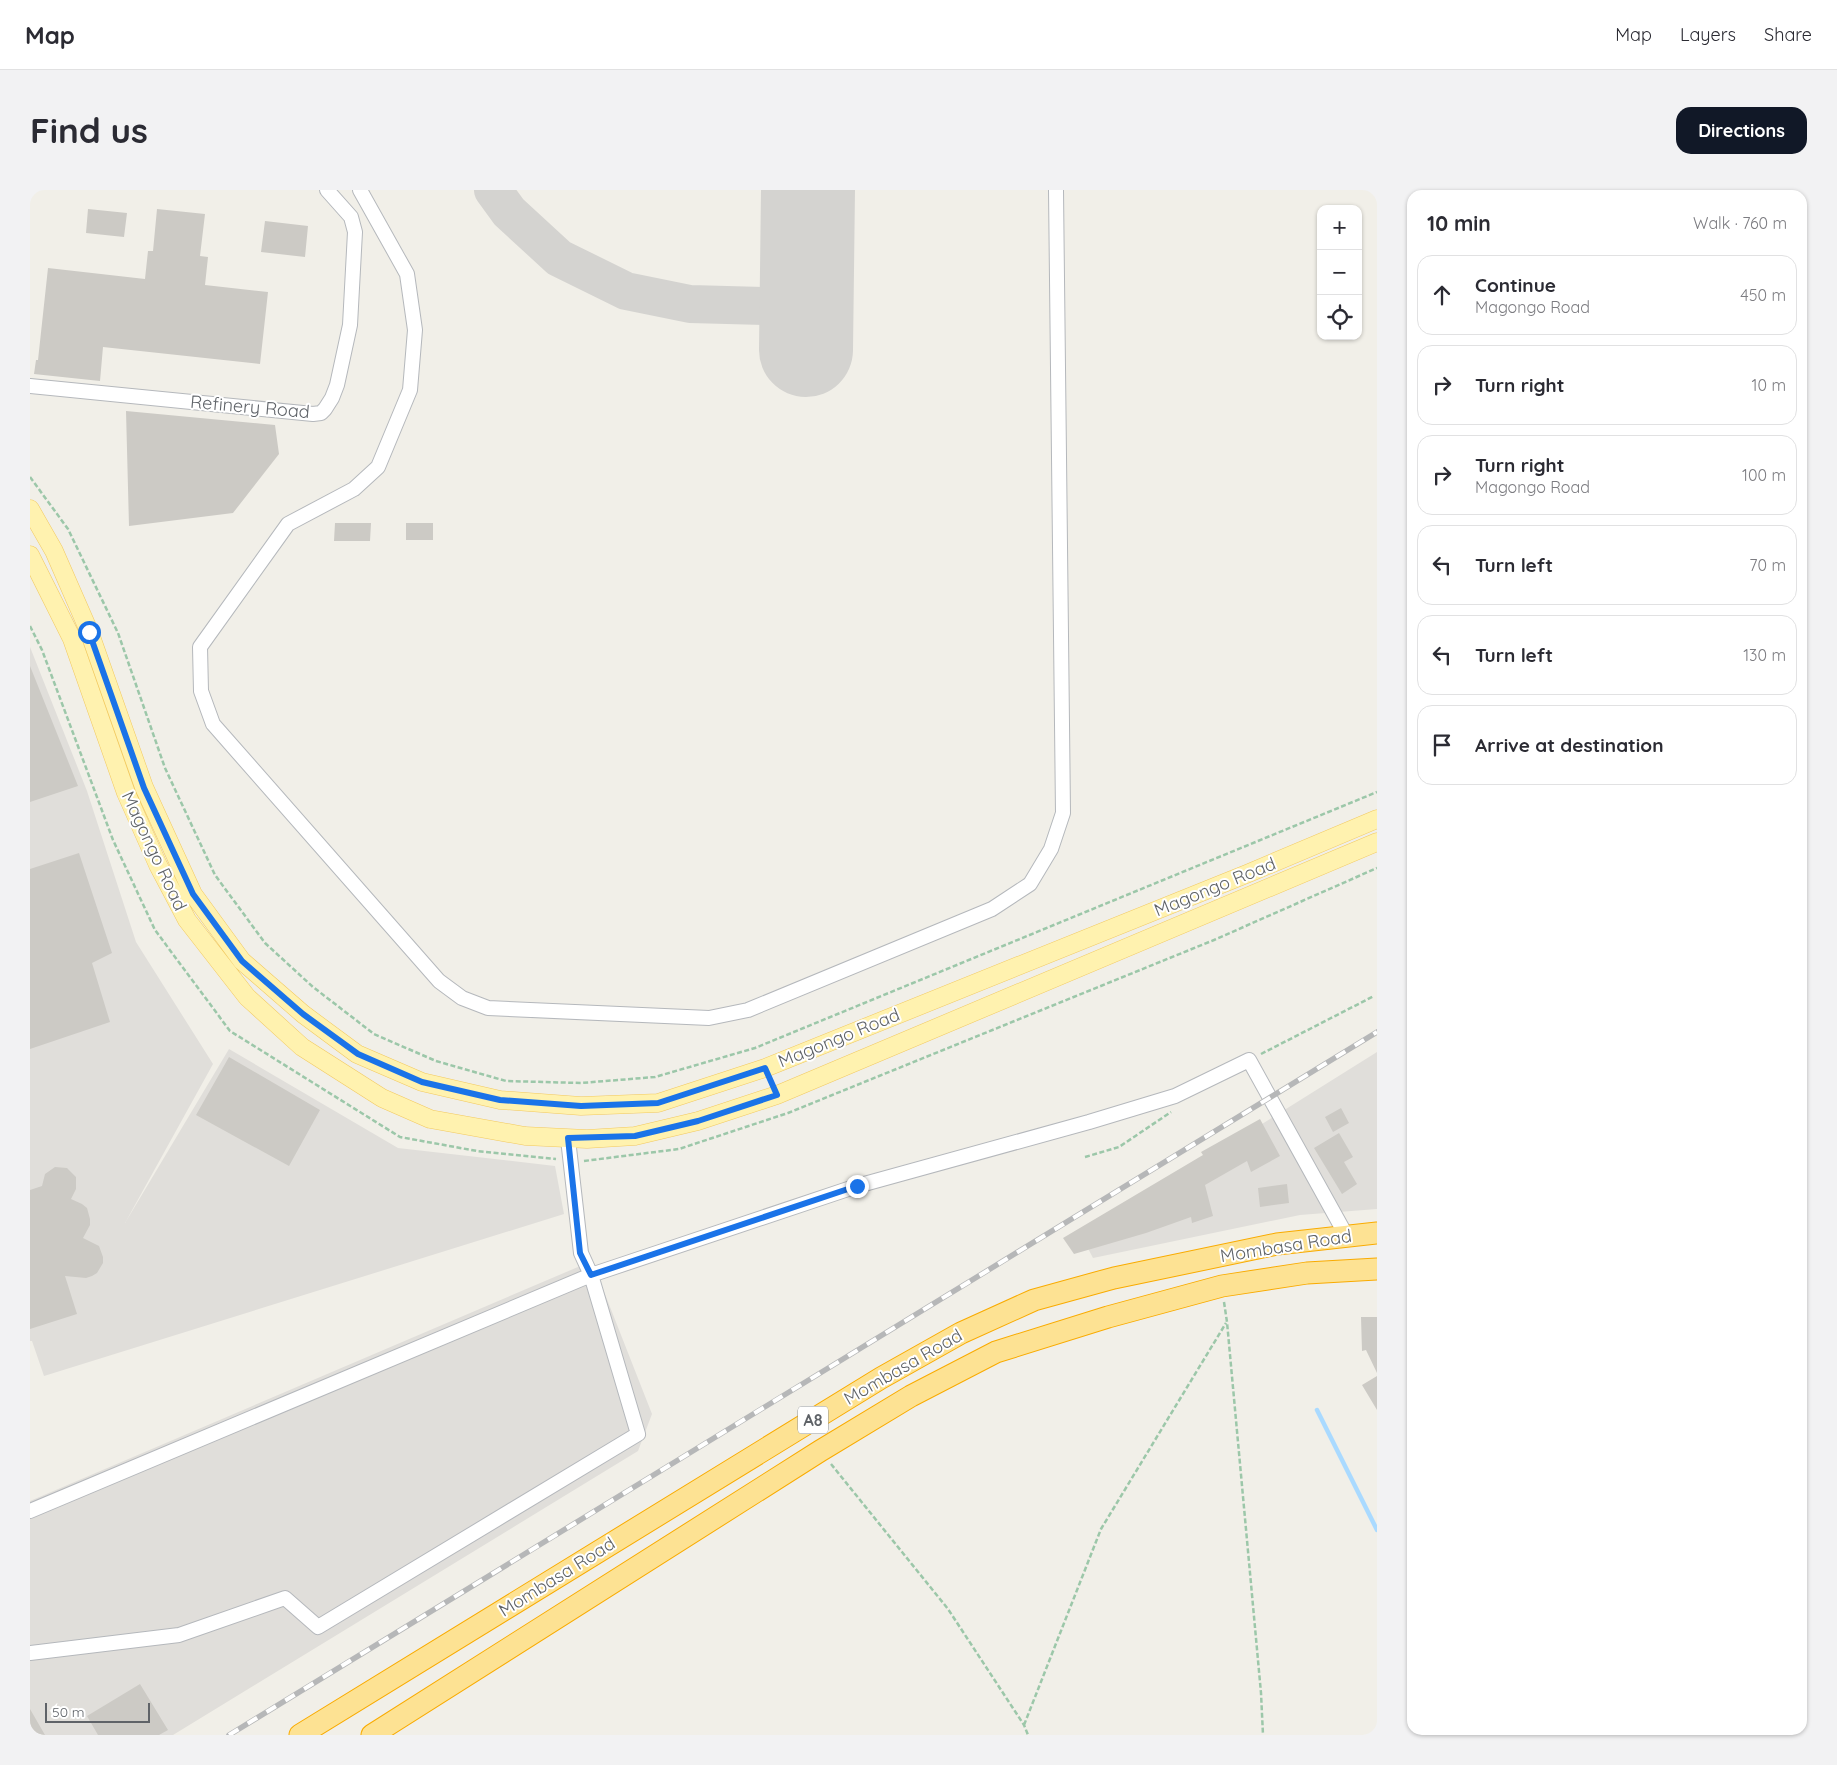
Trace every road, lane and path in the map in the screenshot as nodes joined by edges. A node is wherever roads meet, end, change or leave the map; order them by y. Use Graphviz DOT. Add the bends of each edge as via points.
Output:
graph roads {
  1 [pos="327,190"];
  2 [pos="360,190"];
  3 [pos="1056,190"];
  4 [pos="30,386"];
  5 [pos="30,476"];
  6 [pos="30,509"];
  7 [pos="30,554"];
  8 [pos="30,626"];
  9 [pos="1377,792"];
  10 [pos="1377,819"];
  11 [pos="1377,842"];
  12 [pos="1377,868"];
  13 [pos="1374,996"];
  14 [pos="1249,1060"];
  15 [pos="765,1068"];
  16 [pos="777,1095"];
  17 [pos="1175,1096"];
  18 [pos="568,1138"];
  19 [pos="1084,1157"];
  20 [pos="561,1160"];
  21 [pos="580,1162"];
  22 [pos="1377,1233"];
  23 [pos="1346,1235"];
  24 [pos="1377,1269"];
  25 [pos="591,1275"];
  26 [pos="1222,1286"];
  27 [pos="1227,1322"];
  28 [pos="820,1451"];
  29 [pos="30,1511"];
  30 [pos="30,1653"];
  31 [pos="1024,1725"];
  32 [pos="306,1734"];
  33 [pos="372,1735"];
  34 [pos="1028,1735"];
  35 [pos="1263,1735"];
  1 -- 4 [label="street, Refinery Road" via="351,217 355,232 350,325 337,385 329,404 320,412 313,414"];
  2 -- 3 [label="street" via="407,274 415,330 410,390 378,467 354,489 288,524 200,647 201,691 213,724 439,981 462,998 488,1008 709,1018 748,1010 992,909 1030,884 1051,849 1063,813"];
  5 -- 9 [label="path" via="68,529 118,633 165,768 215,875 264,942 313,987 374,1034 436,1061 506,1081 581,1082 655,1077 755,1048"];
  6 -- 15 [label="main road, Magongo Road" via="54,551 89,632 144,788 193,894 242,961 303,1014 358,1054 422,1082 500,1100 581,1106 658,1103"];
  7 -- 18 [label="main road, Magongo Road" via="72,639 126,794 158,865 187,920 247,997 302,1047 382,1098 430,1119 525,1136"];
  8 -- 20 [label="path" via="42,650 113,840 155,930 230,1031 400,1136"];
  10 -- 15 [label="main road, Magongo Road"];
  11 -- 16 [label="main road, Magongo Road"];
  12 -- 21 [label="path" via="1214,940 788,1113 678,1149"];
  13 -- 14 [label="path"];
  14 -- 17 [label="street"];
  14 -- 23 [label="street"];
  15 -- 16 [label="main road"];
  16 -- 18 [label="main road, Magongo Road" via="698,1121 635,1136"];
  17 -- 19 [label="path" via="1171,1112 1119,1147"];
  17 -- 25 [label="street" via="857,1186"];
  18 -- 25 [label="street" via="580,1253"];
  22 -- 23 [label="highway, Mombasa Road / A8"];
  23 -- 32 [label="highway, Mombasa Road / A8" via="1277,1244 1114,1278 1034,1300 961,1333 882,1378"];
  24 -- 26 [label="highway, Mombasa Road / A8" via="1307,1273"];
  25 -- 29 [label="street"];
  25 -- 30 [label="street" via="638,1434 318,1627 285,1598 179,1635"];
  26 -- 27 [label="path"];
  26 -- 28 [label="highway, Mombasa Road / A8" via="996,1352 911,1396"];
  27 -- 31 [label="path" via="1101,1529"];
  27 -- 35 [label="path"];
  28 -- 31 [label="path" via="948,1609"];
  28 -- 33 [label="highway, Mombasa Road / A8"];
  31 -- 34 [label="path"];
}
